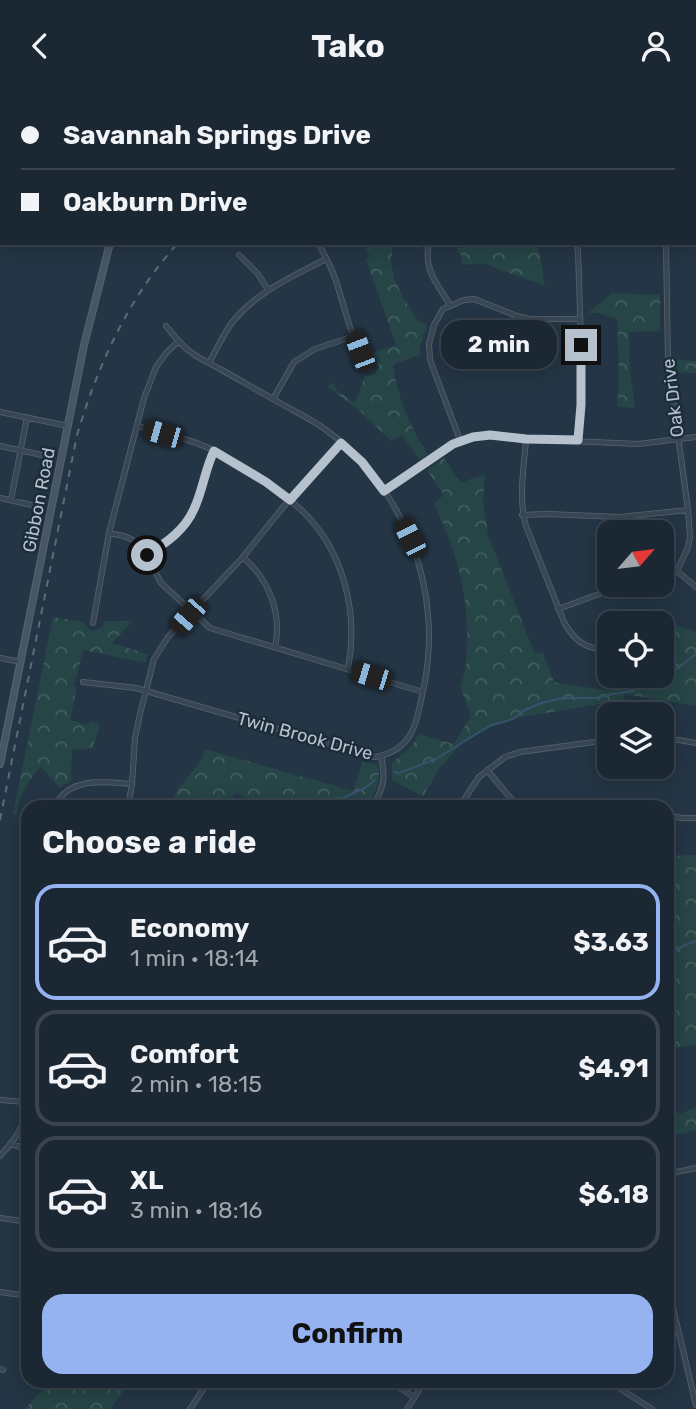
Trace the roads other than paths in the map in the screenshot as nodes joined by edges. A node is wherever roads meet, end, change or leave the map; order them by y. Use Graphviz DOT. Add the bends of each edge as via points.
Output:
graph roads {
  1 [pos="109,245"];
  2 [pos="319,245"];
  3 [pos="429,245"];
  4 [pos="576,245"];
  5 [pos="666,245"];
  6 [pos="239,255"];
  7 [pos="326,258"];
  8 [pos="268,290"];
  9 [pos="450,305"];
  10 [pos="517,316"];
  11 [pos="580,319"];
  12 [pos="166,326"];
  13 [pos="354,336"];
  14 [pos="179,341"];
  15 [pos="509,361"];
  16 [pos="209,363"];
  17 [pos="369,367"];
  18 [pos="273,399"];
  19 [pos="0,412"];
  20 [pos="27,417"];
  21 [pos="68,426"];
  22 [pos="137,426"];
  23 [pos="696,437"];
  24 [pos="526,439"];
  25 [pos="678,439"];
  26 [pos="460,440"];
  27 [pos="578,440"];
  28 [pos="341,443"];
  29 [pos="0,446"];
  30 [pos="20,450"];
  31 [pos="214,451"];
  32 [pos="42,455"];
  33 [pos="384,491"];
  34 [pos="0,498"];
  35 [pos="11,500"];
  36 [pos="290,500"];
  37 [pos="32,505"];
  38 [pos="688,510"];
  39 [pos="522,515"];
  40 [pos="109,533"];
  41 [pos="147,555"];
  42 [pos="243,557"];
  43 [pos="677,571"];
  44 [pos="674,573"];
  45 [pos="696,587"];
  46 [pos="597,595"];
  47 [pos="558,609"];
  48 [pos="191,612"];
  49 [pos="93,624"];
  50 [pos="275,648"];
  51 [pos="597,649"];
  52 [pos="0,658"];
  53 [pos="20,662"];
  54 [pos="348,669"];
  55 [pos="83,682"];
  56 [pos="146,691"];
  57 [pos="423,692"];
  58 [pos="674,739"];
  59 [pos="597,742"];
  60 [pos="696,743"];
  61 [pos="381,756"];
  62 [pos="0,764"];
  63 [pos="487,770"];
  64 [pos="132,784"];
  65 [pos="59,800"];
  66 [pos="129,800"];
  67 [pos="377,800"];
  68 [pos="463,800"];
  69 [pos="513,800"];
  70 [pos="674,816"];
  71 [pos="696,818"];
  72 [pos="0,1100"];
  73 [pos="21,1102"];
  74 [pos="21,1128"];
  75 [pos="10,1144"];
  76 [pos="21,1147"];
  77 [pos="0,1156"];
  78 [pos="696,1168"];
  79 [pos="674,1173"];
  80 [pos="0,1218"];
  81 [pos="21,1221"];
  82 [pos="0,1292"];
  83 [pos="21,1295"];
  84 [pos="674,1315"];
  85 [pos="204,1388"];
  86 [pos="400,1388"];
  87 [pos="420,1388"];
  88 [pos="619,1388"];
  89 [pos="414,1397"];
  90 [pos="192,1407"];
  91 [pos="694,1407"];
  92 [pos="199,1409"];
  93 [pos="407,1409"];
  94 [pos="652,1409"];
  1 -- 21 [label="main road, Gibbon Road"];
  2 -- 7 [label="street"];
  3 -- 9 [label="street" via="428,267"];
  4 -- 11 [label="street"];
  5 -- 25 [label="street, Oak Drive" via="668,361"];
  6 -- 8 [label="street"];
  7 -- 8 [label="street"];
  7 -- 13 [label="street"];
  8 -- 16 [label="street" via="233,321"];
  9 -- 10 [label="street" via="474,299"];
  9 -- 26 [label="street" via="434,325 428,351"];
  10 -- 11 [label="street"];
  10 -- 15 [label="street" via="507,345"];
  11 -- 27 [label="street"];
  12 -- 14 [label="street, Twin Brook Drive"];
  13 -- 17 [label="street"];
  13 -- 18 [label="street" via="315,349 294,362"];
  14 -- 16 [label="street, Twin Brook Drive"];
  14 -- 22 [label="street" via="156,366"];
  16 -- 18 [label="street, Twin Brook Drive"];
  18 -- 28 [label="street, Twin Brook Drive"];
  19 -- 20 [label="street"];
  20 -- 21 [label="street"];
  20 -- 30 [label="street"];
  21 -- 53 [label="main road, Gibbon Road"];
  22 -- 31 [label="street"];
  22 -- 40 [label="street"];
  23 -- 25 [label="street"];
  24 -- 26 [label="street" via="480,435"];
  24 -- 27 [label="street"];
  24 -- 39 [label="street"];
  25 -- 27 [label="street" via="638,444"];
  25 -- 38 [label="street, Oak Drive"];
  26 -- 33 [label="street"];
  28 -- 33 [label="street, Twin Brook Drive"];
  28 -- 36 [label="street"];
  29 -- 30 [label="street"];
  30 -- 32 [label="street"];
  30 -- 35 [label="street"];
  31 -- 36 [label="street"];
  31 -- 41 [label="street" via="188,521"];
  33 -- 57 [label="street, Twin Brook Drive" via="410,538 427,598 430,642"];
  34 -- 35 [label="street"];
  35 -- 37 [label="street"];
  36 -- 42 [label="street"];
  36 -- 54 [label="street" via="316,527 342,573 352,629"];
  38 -- 39 [label="street" via="620,517"];
  38 -- 43 [label="street, Oak Drive" via="690,536"];
  39 -- 47 [label="street"];
  40 -- 41 [label="street" via="133,540"];
  40 -- 49 [label="street"];
  41 -- 48 [label="street" via="161,583"];
  42 -- 48 [label="street"];
  42 -- 50 [label="street" via="269,590 277,615"];
  43 -- 44 [label="street"];
  43 -- 45 [label="street"];
  46 -- 47 [label="street"];
  47 -- 51 [label="street" via="575,639"];
  48 -- 50 [label="street" via="210,628"];
  48 -- 56 [label="street" via="154,659"];
  50 -- 54 [label="street"];
  52 -- 53 [label="street"];
  53 -- 62 [label="main road, Gibbon Road"];
  54 -- 57 [label="street"];
  55 -- 56 [label="street, Twin Brook Drive"];
  56 -- 61 [label="street, Twin Brook Drive"];
  56 -- 64 [label="street" via="135,737"];
  57 -- 61 [label="street, Twin Brook Drive" via="407,742"];
  58 -- 60 [label="street"];
  59 -- 63 [label="street" via="520,752"];
  61 -- 67 [label="street" via="384,783"];
  63 -- 68 [label="street"];
  63 -- 69 [label="street"];
  64 -- 65 [label="street" via="84,783"];
  64 -- 66 [label="street"];
  70 -- 71 [label="street"];
  72 -- 73 [label="street"];
  74 -- 75 [label="street"];
  75 -- 76 [label="street"];
  75 -- 77 [label="street"];
  78 -- 79 [label="street"];
  80 -- 81 [label="street"];
  82 -- 83 [label="street"];
  84 -- 91 [label="street"];
  85 -- 90 [label="street"];
  86 -- 89 [label="street"];
  87 -- 89 [label="street"];
  88 -- 94 [label="street"];
  89 -- 93 [label="street"];
  90 -- 92 [label="street"];
}
